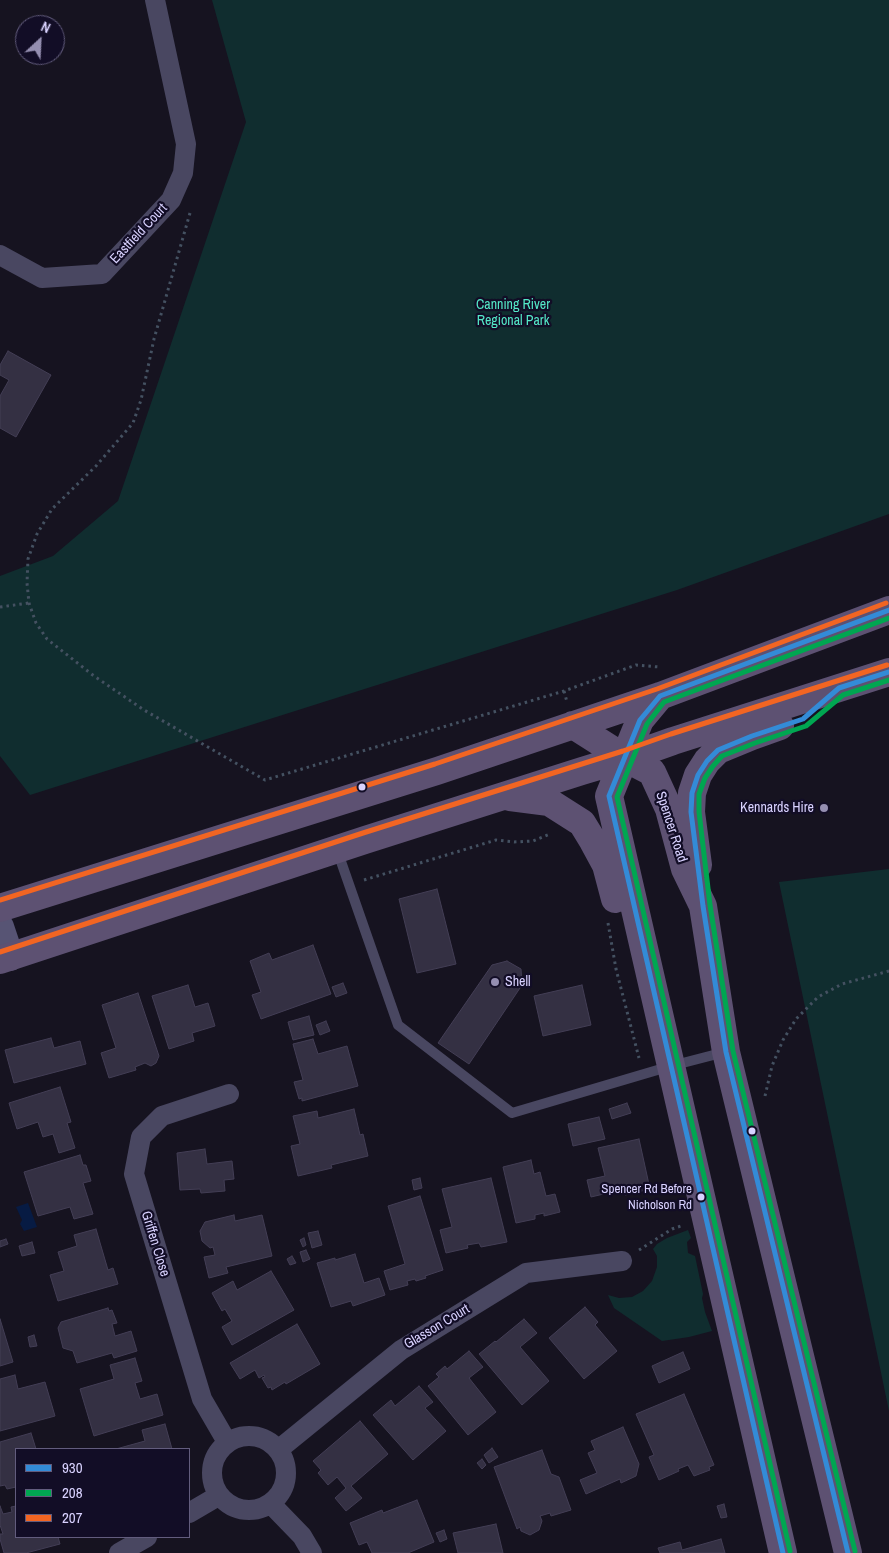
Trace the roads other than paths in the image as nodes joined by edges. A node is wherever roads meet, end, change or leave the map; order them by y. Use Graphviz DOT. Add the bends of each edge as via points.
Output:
graph roads {
  1 [pos="155,0"];
  2 [pos="0,254"];
  3 [pos="889,610"];
  4 [pos="889,672"];
  5 [pos="839,688"];
  6 [pos="660,696"];
  7 [pos="572,725"];
  8 [pos="625,758"];
  9 [pos="503,796"];
  10 [pos="337,849"];
  11 [pos="703,906"];
  12 [pos="0,908"];
  13 [pos="0,927"];
  14 [pos="5,959"];
  15 [pos="726,1052"];
  16 [pos="671,1066"];
  17 [pos="229,1094"];
  18 [pos="622,1261"];
  19 [pos="227,1442"];
  20 [pos="278,1450"];
  21 [pos="218,1496"];
  22 [pos="271,1504"];
  23 [pos="190,1512"];
  24 [pos="145,1538"];
  25 [pos="119,1553"];
  26 [pos="312,1553"];
  27 [pos="783,1553"];
  28 [pos="848,1553"];
  1 -- 2 [label="street, Eastfield Court" via="186,144 183,173 170,200 102,274 42,278"];
  3 -- 6 [label="main road"];
  4 -- 5 [label="main road"];
  5 -- 8 [label="main road"];
  5 -- 11 [label="main road" via="803,719 718,750 698,775 692,792 691,812"];
  6 -- 7 [label="main road"];
  6 -- 8 [label="main road" via="640,720"];
  7 -- 8 [label="main road, Spencer Road"];
  7 -- 12 [label="main road" via="437,771"];
  8 -- 9 [label="main road"];
  8 -- 11 [label="main road, Spencer Road" via="652,772 669,809 685,869"];
  8 -- 16 [label="main road" via="610,796"];
  9 -- 10 [label="main road"];
  9 -- 16 [label="main road" via="549,802 582,823 606,865 637,976"];
  10 -- 14 [label="main road"];
  10 -- 16 [label="lane" via="398,1025 512,1112"];
  11 -- 15 [label="main road, Spencer Road"];
  13 -- 14 [label="main road"];
  15 -- 16 [label="lane"];
  15 -- 28 [label="main road, Spencer Road"];
  16 -- 27 [label="main road"];
  17 -- 19 [label="street, Griffen Close" via="162,1116 141,1137 134,1174 202,1399"];
  18 -- 20 [label="street, Glasson Court" via="526,1273 401,1350"];
  19 -- 20 [label="street" via="242,1436 262,1438"];
  19 -- 21 [label="street" via="218,1450 212,1464 211,1477"];
  20 -- 22 [label="street" via="286,1468 286,1479"];
  21 -- 22 [label="street" via="232,1507 247,1511"];
  21 -- 23 [label="street"];
  22 -- 26 [label="street" via="302,1536"];
  24 -- 25 [label="street"];
}
